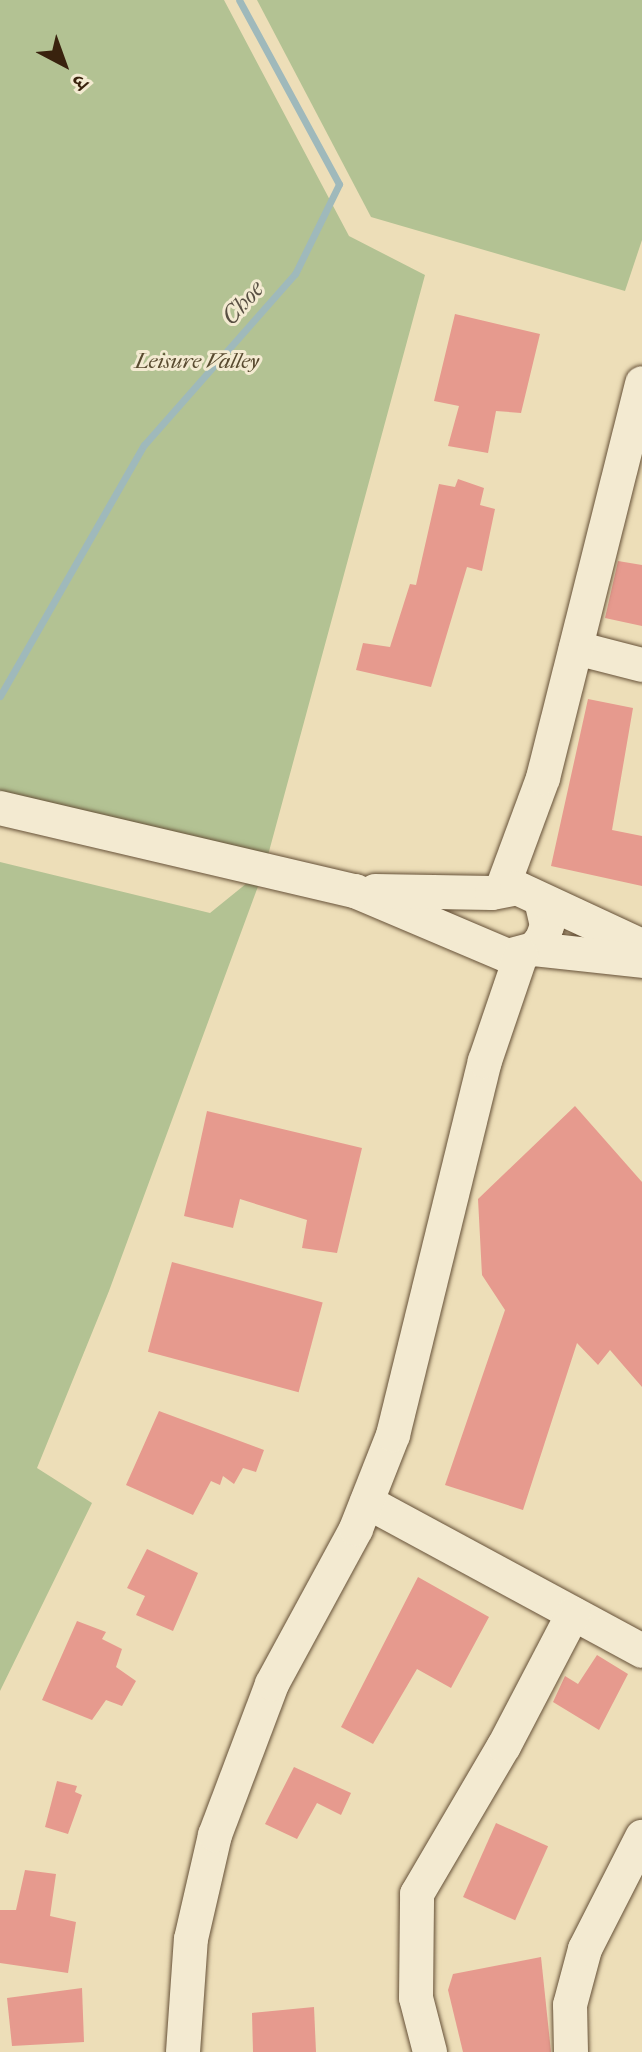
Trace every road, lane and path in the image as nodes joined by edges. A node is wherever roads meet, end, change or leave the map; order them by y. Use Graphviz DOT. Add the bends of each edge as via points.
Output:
graph roads {
  1 [pos="642,383"];
  2 [pos="576,648"];
  3 [pos="642,665"];
  4 [pos="7,810"];
  5 [pos="355,891"];
  6 [pos="516,894"];
  7 [pos="642,946"];
  8 [pos="508,949"];
  9 [pos="642,961"];
  10 [pos="367,1502"];
  11 [pos="573,1614"];
  12 [pos="642,1651"];
  13 [pos="642,1837"];
  14 [pos="183,2052"];
  15 [pos="430,2052"];
  16 [pos="571,2052"];
  1 -- 2 [label="street"];
  2 -- 3 [label="street"];
  2 -- 6 [label="street"];
  4 -- 5 [label="street"];
  5 -- 6 [label="street"];
  5 -- 8 [label="street"];
  6 -- 7 [label="street"];
  6 -- 8 [label="street" via="478,917"];
  6 -- 8 [label="street" via="547,926"];
  8 -- 9 [label="street"];
  8 -- 10 [label="street" via="393,1435"];
  10 -- 11 [label="street"];
  10 -- 14 [label="street" via="272,1684 215,1835 191,1939"];
  11 -- 12 [label="street"];
  11 -- 15 [label="street" via="417,1894 416,1998"];
  13 -- 16 [label="street" via="585,1949 570,2005"];
}
